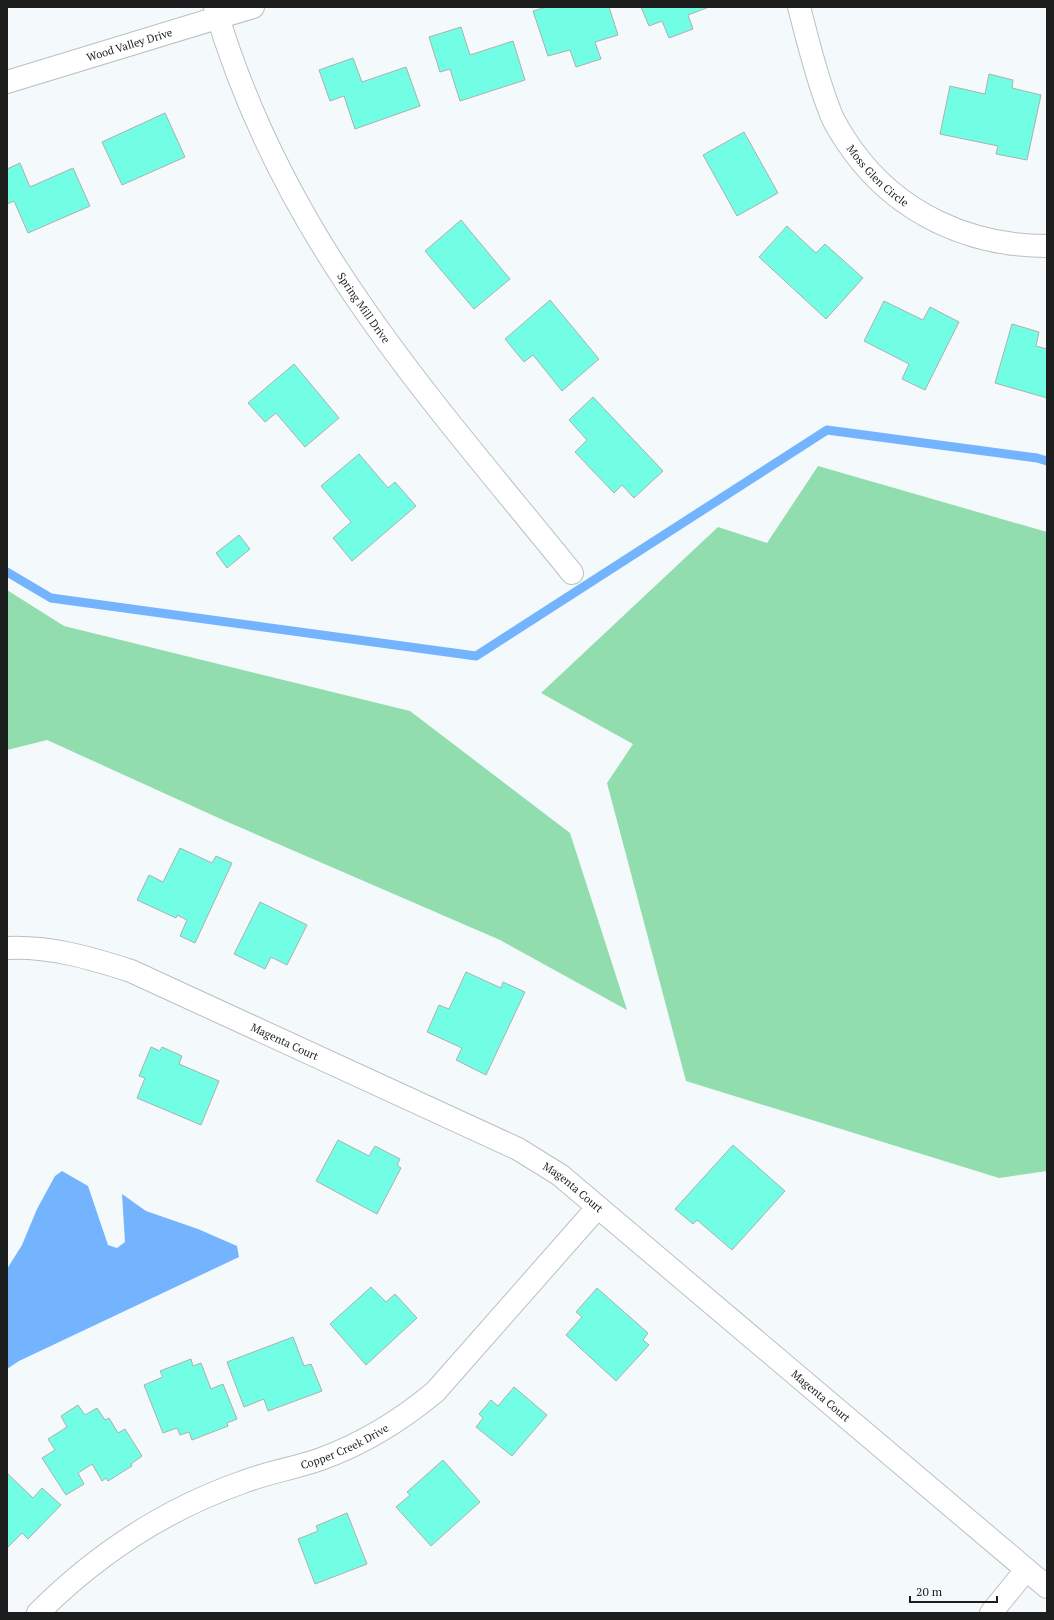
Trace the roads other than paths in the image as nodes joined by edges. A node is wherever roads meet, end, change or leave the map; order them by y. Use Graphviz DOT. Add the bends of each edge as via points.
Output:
graph roads {
  1 [pos="252,7"];
  2 [pos="799,7"];
  3 [pos="217,12"];
  4 [pos="7,82"];
  5 [pos="1047,246"];
  6 [pos="572,573"];
  7 [pos="7,948"];
  8 [pos="597,1208"];
  9 [pos="1026,1570"];
  10 [pos="1047,1587"];
  11 [pos="38,1613"];
  12 [pos="992,1613"];
  1 -- 3 [label="street, Wood Valley Drive"];
  2 -- 5 [label="street, Moss Glen Circle" via="829,110 844,138 863,164 885,186 910,206 937,222 965,234 994,242"];
  3 -- 4 [label="street, Wood Valley Drive"];
  3 -- 6 [label="street, Spring Mill Drive" via="235,66 257,118 281,169 327,253 398,355"];
  7 -- 8 [label="street, Magenta Court" via="23,947 77,955 131,971 160,983 518,1148 560,1175"];
  8 -- 9 [label="street, Magenta Court"];
  8 -- 11 [label="street, Copper Creek Drive" via="435,1392 410,1413 384,1431 352,1447 242,1482 160,1520 122,1543 86,1570"];
  9 -- 10 [label="street, Magenta Court"];
  9 -- 12 [label="street"];
}
